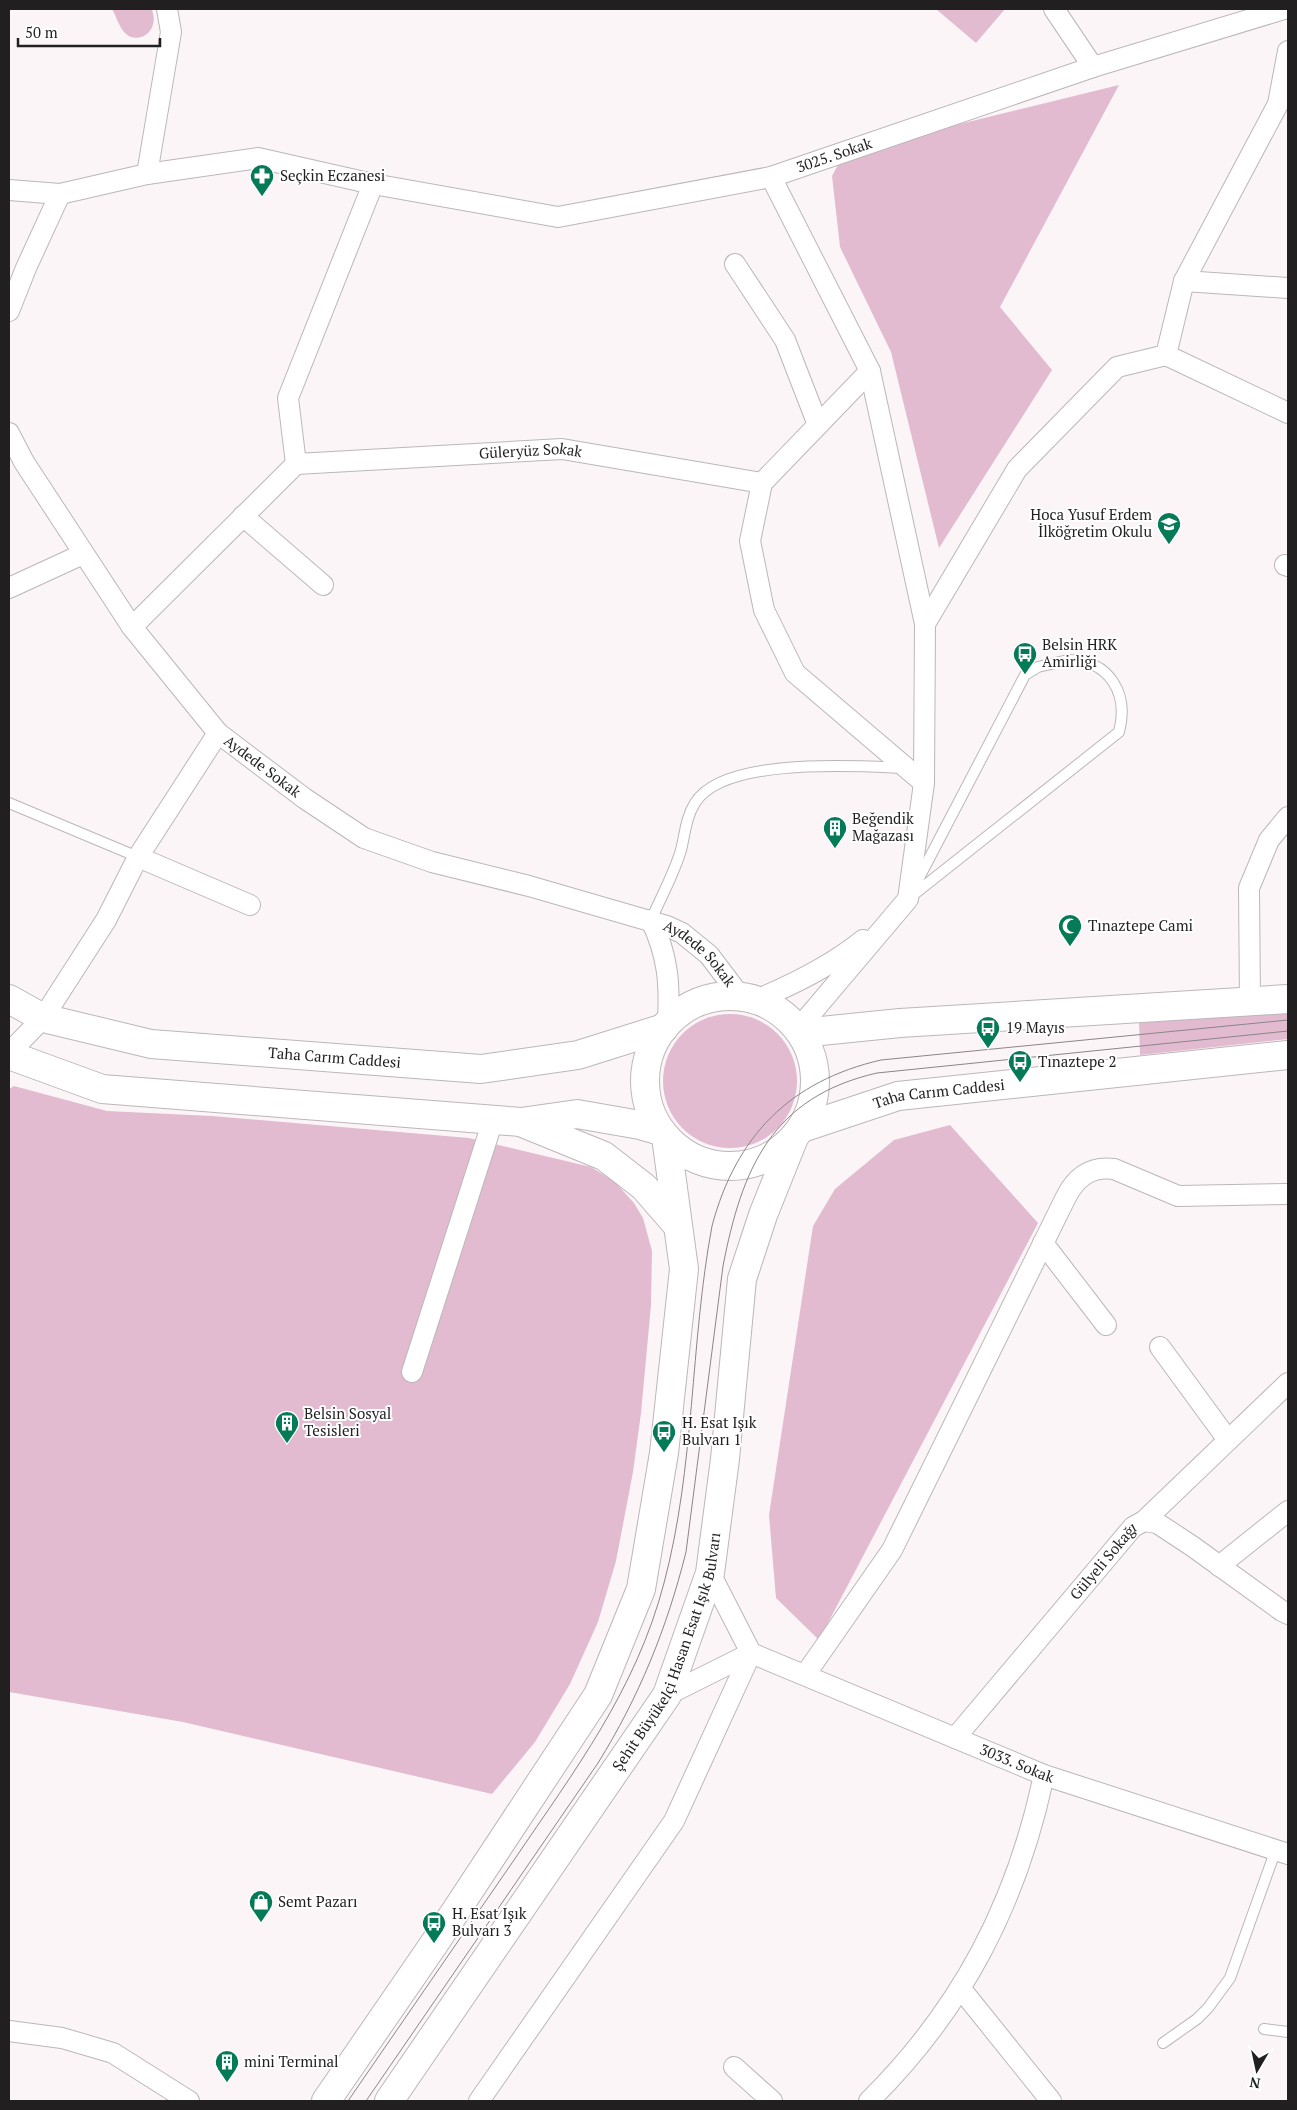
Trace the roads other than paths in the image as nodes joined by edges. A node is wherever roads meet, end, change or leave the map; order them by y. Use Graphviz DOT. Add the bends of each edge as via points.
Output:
graph roads {
  1 [pos="167,9"];
  2 [pos="1054,9"];
  3 [pos="1284,9"];
  4 [pos="1288,51"];
  5 [pos="1093,67"];
  6 [pos="147,174"];
  7 [pos="771,177"];
  8 [pos="373,184"];
  9 [pos="9,190"];
  10 [pos="60,194"];
  11 [pos="735,264"];
  12 [pos="1184,281"];
  13 [pos="1288,288"];
  14 [pos="9,311"];
  15 [pos="1166,355"];
  16 [pos="870,371"];
  17 [pos="1288,413"];
  18 [pos="818,425"];
  19 [pos="9,434"];
  20 [pos="296,464"];
  21 [pos="762,483"];
  22 [pos="244,516"];
  23 [pos="83,554"];
  24 [pos="323,585"];
  25 [pos="9,588"];
  26 [pos="925,624"];
  27 [pos="132,627"];
  28 [pos="218,733"];
  29 [pos="906,768"];
  30 [pos="924,783"];
  31 [pos="9,803"];
  32 [pos="1288,817"];
  33 [pos="1279,840"];
  34 [pos="138,857"];
  35 [pos="908,899"];
  36 [pos="250,905"];
  37 [pos="651,920"];
  38 [pos="748,998"];
  39 [pos="9,999"];
  40 [pos="1288,999"];
  41 [pos="1250,1003"];
  42 [pos="43,1018"];
  43 [pos="666,1025"];
  44 [pos="800,1031"];
  45 [pos="9,1054"];
  46 [pos="1288,1055"];
  47 [pos="493,1120"];
  48 [pos="522,1122"];
  49 [pos="664,1134"];
  50 [pos="798,1134"];
  51 [pos="1288,1194"];
  52 [pos="678,1225"];
  53 [pos="1043,1243"];
  54 [pos="1106,1325"];
  55 [pos="1160,1347"];
  56 [pos="412,1372"];
  57 [pos="1288,1383"];
  58 [pos="1228,1440"];
  59 [pos="1288,1511"];
  60 [pos="1144,1521"];
  61 [pos="1219,1566"];
  62 [pos="710,1573"];
  63 [pos="1288,1614"];
  64 [pos="751,1653"];
  65 [pos="805,1675"];
  66 [pos="667,1695"];
  67 [pos="955,1738"];
  68 [pos="1044,1776"];
  69 [pos="1282,1853"];
  70 [pos="961,1989"];
  71 [pos="1264,2029"];
  72 [pos="9,2031"];
  73 [pos="1288,2032"];
  74 [pos="1163,2043"];
  75 [pos="734,2067"];
  76 [pos="189,2101"];
  77 [pos="326,2101"];
  78 [pos="389,2101"];
  79 [pos="479,2101"];
  80 [pos="772,2101"];
  81 [pos="869,2101"];
  82 [pos="1051,2101"];
  1 -- 6 [label="street" via="171,32"];
  2 -- 5 [label="street"];
  3 -- 5 [label="street, 3025. Sokak"];
  4 -- 12 [label="street" via="1278,104"];
  5 -- 7 [label="street, 3025. Sokak"];
  6 -- 8 [label="street, 3025. Sokak" via="258,158"];
  6 -- 10 [label="street, 3025. Sokak"];
  7 -- 8 [label="street, 3025. Sokak" via="558,217"];
  7 -- 16 [label="street"];
  8 -- 20 [label="street" via="288,398"];
  9 -- 10 [label="street"];
  10 -- 14 [label="street"];
  11 -- 18 [label="street" via="785,340"];
  12 -- 13 [label="street"];
  12 -- 15 [label="street"];
  15 -- 17 [label="street"];
  15 -- 26 [label="street" via="1117,368 1016,469"];
  16 -- 18 [label="street"];
  16 -- 26 [label="street"];
  18 -- 21 [label="street"];
  19 -- 23 [label="street, Aydede Sokak"];
  20 -- 21 [label="street, Güleryüz Sokak" via="562,449"];
  20 -- 22 [label="street"];
  21 -- 29 [label="street" via="750,541 764,610 795,673"];
  22 -- 24 [label="street"];
  22 -- 27 [label="street"];
  23 -- 25 [label="street"];
  23 -- 27 [label="street, Aydede Sokak"];
  26 -- 30 [label="street"];
  27 -- 28 [label="street, Aydede Sokak"];
  28 -- 34 [label="street"];
  28 -- 37 [label="street, Aydede Sokak" via="304,798 364,838 432,862"];
  29 -- 30 [label="street"];
  29 -- 37 [label="lane" via="838,766 770,770 726,779 710,787 691,810 673,870"];
  30 -- 35 [label="street"];
  31 -- 34 [label="lane"];
  32 -- 33 [label="street"];
  33 -- 41 [label="street" via="1249,888"];
  34 -- 36 [label="street"];
  34 -- 42 [label="street" via="106,920"];
  35 -- 35 [label="lane" via="1119,732 1121,701 1106,673 1089,662 1068,660 1038,667 1025,675"];
  35 -- 38 [label="street" via="864,940 829,964 781,989"];
  35 -- 44 [label="street"];
  37 -- 38 [label="street, Aydede Sokak" via="682,933 696,943"];
  37 -- 43 [label="street, Aydede Sokak" via="659,937 668,974"];
  38 -- 43 [label="main road" via="709,998 694,1004"];
  38 -- 44 [label="main road" via="770,1005"];
  39 -- 42 [label="main road, Taha Carım Caddesi"];
  40 -- 41 [label="main road"];
  41 -- 44 [label="main road"];
  42 -- 43 [label="main road, Taha Carım Caddesi" via="151,1044 481,1069 578,1055"];
  42 -- 45 [label="street"];
  43 -- 49 [label="main road" via="651,1048 645,1079 650,1110"];
  44 -- 50 [label="main road" via="811,1052 816,1083 814,1099"];
  45 -- 47 [label="main road" via="102,1089"];
  46 -- 50 [label="main road, Taha Carım Caddesi" via="898,1096"];
  47 -- 48 [label="main road"];
  47 -- 56 [label="street"];
  48 -- 49 [label="main road" via="577,1114 640,1125"];
  48 -- 52 [label="main road" via="604,1156 644,1187"];
  49 -- 50 [label="main road" via="677,1148 691,1156 724,1166 752,1164 767,1158"];
  49 -- 52 [label="main road"];
  50 -- 62 [label="main road, Şehit Büyükelçi Hasan Esat Işık Bulvarı" via="763,1215 742,1279 725,1459"];
  51 -- 53 [label="street" via="1178,1196 1114,1169 1098,1169 1082,1176 1070,1189"];
  52 -- 77 [label="main road" via="684,1270 664,1453 641,1589 598,1695"];
  53 -- 54 [label="street"];
  53 -- 65 [label="street" via="892,1550"];
  55 -- 58 [label="street"];
  57 -- 58 [label="street"];
  58 -- 60 [label="street"];
  59 -- 61 [label="street"];
  60 -- 61 [label="street, Gülyeli Sokağı" via="1157,1523"];
  60 -- 67 [label="street, Gülyeli Sokağı" via="1133,1527"];
  61 -- 63 [label="street, Gülyeli Sokağı"];
  62 -- 64 [label="street"];
  62 -- 66 [label="main road, Şehit Büyükelçi Hasan Esat Işık Bulvarı"];
  64 -- 65 [label="street, 3033. Sokak"];
  64 -- 66 [label="street"];
  64 -- 79 [label="street" via="674,1821"];
  65 -- 67 [label="street, 3033. Sokak"];
  66 -- 78 [label="main road, Şehit Büyükelçi Hasan Esat Işık Bulvarı"];
  67 -- 68 [label="street, 3033. Sokak"];
  68 -- 69 [label="street, 3033. Sokak"];
  68 -- 70 [label="street" via="1028,1841 1012,1886 998,1921"];
  69 -- 74 [label="lane" via="1230,1978 1197,2019"];
  70 -- 81 [label="street" via="915,2053"];
  70 -- 82 [label="street"];
  71 -- 73 [label="lane"];
  72 -- 76 [label="street" via="62,2038 113,2053"];
  75 -- 80 [label="street"];
}
